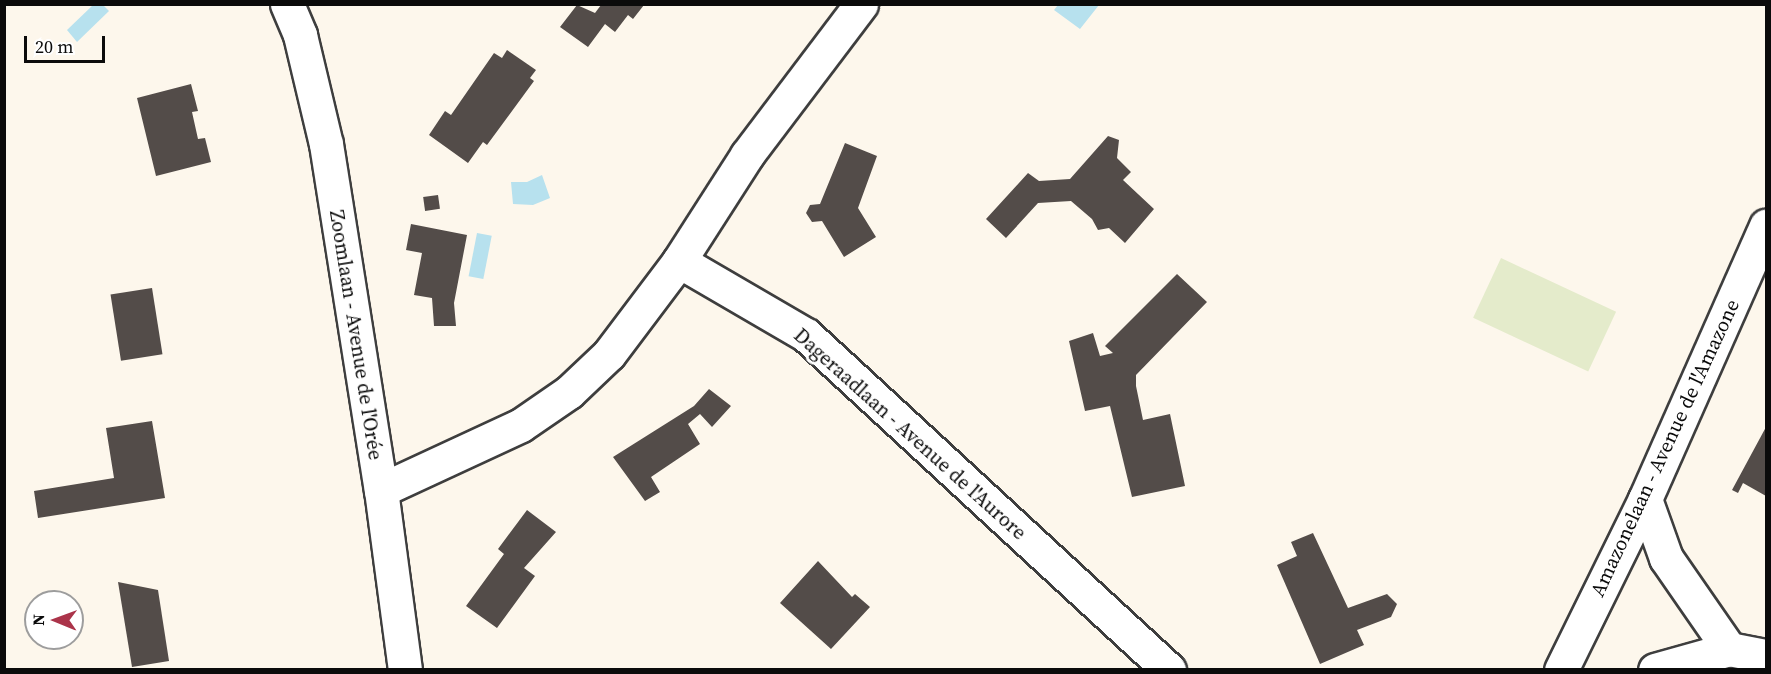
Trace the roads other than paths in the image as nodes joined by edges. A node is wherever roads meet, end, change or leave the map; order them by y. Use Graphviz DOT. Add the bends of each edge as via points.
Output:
graph roads {
  1 [pos="287,4"];
  2 [pos="861,4"];
  3 [pos="1767,226"];
  4 [pos="679,261"];
  5 [pos="381,490"];
  6 [pos="1646,499"];
  7 [pos="1729,649"];
  8 [pos="1767,656"];
  9 [pos="405,669"];
  10 [pos="1169,669"];
  11 [pos="1561,669"];
  12 [pos="1655,669"];
  1 -- 5 [label="street, Zoomlaan - Avenue de l'Orée" via="300,35 326,144"];
  2 -- 4 [label="street" via="747,155"];
  3 -- 6 [label="street, Amazonelaan - Avenue de l'Amazone"];
  4 -- 5 [label="street" via="609,354 569,392 521,425"];
  4 -- 10 [label="street, Dageraadlaan - Avenue de l'Aurore" via="806,335"];
  5 -- 9 [label="street, Zoomlaan - Avenue de l'Orée"];
  6 -- 7 [label="street" via="1666,558"];
  6 -- 11 [label="street, Amazonelaan - Avenue de l'Amazone"];
  7 -- 8 [label="street"];
  7 -- 12 [label="street"];
}
